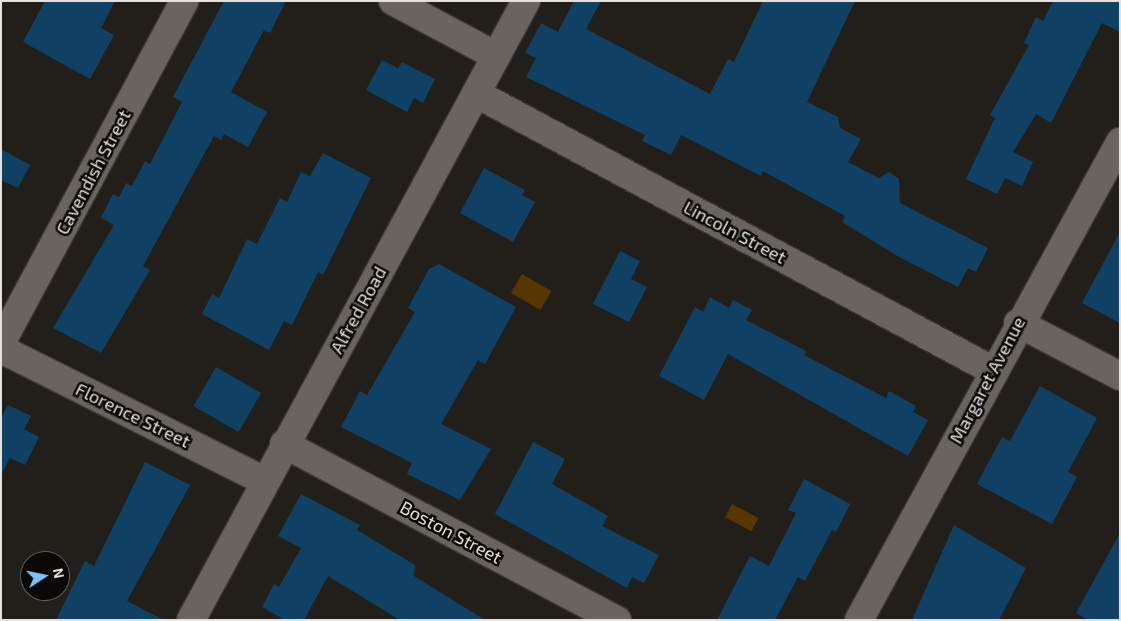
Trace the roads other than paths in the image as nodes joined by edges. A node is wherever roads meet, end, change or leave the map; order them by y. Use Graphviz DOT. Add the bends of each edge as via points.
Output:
graph roads {
  1 [pos="184,1"];
  2 [pos="393,1"];
  3 [pos="526,1"];
  4 [pos="496,56"];
  5 [pos="478,94"];
  6 [pos="1120,142"];
  7 [pos="1018,323"];
  8 [pos="1,342"];
  9 [pos="1,349"];
  10 [pos="992,370"];
  11 [pos="1120,376"];
  12 [pos="284,444"];
  13 [pos="265,480"];
  14 [pos="191,620"];
  15 [pos="617,620"];
  16 [pos="859,620"];
  1 -- 8 [label="street, Cavendish Street"];
  2 -- 4 [label="street"];
  3 -- 4 [label="street, Alfred Road"];
  4 -- 5 [label="street, Alfred Road"];
  5 -- 10 [label="street, Lincoln Street"];
  5 -- 12 [label="street, Alfred Road"];
  6 -- 7 [label="street, Margaret Avenue"];
  7 -- 10 [label="street, Margaret Avenue"];
  7 -- 11 [label="street"];
  9 -- 13 [label="street, Florence Street"];
  10 -- 16 [label="street, Margaret Avenue"];
  12 -- 13 [label="street, Alfred Road"];
  12 -- 15 [label="street, Boston Street"];
  13 -- 14 [label="street, Alfred Road"];
}
